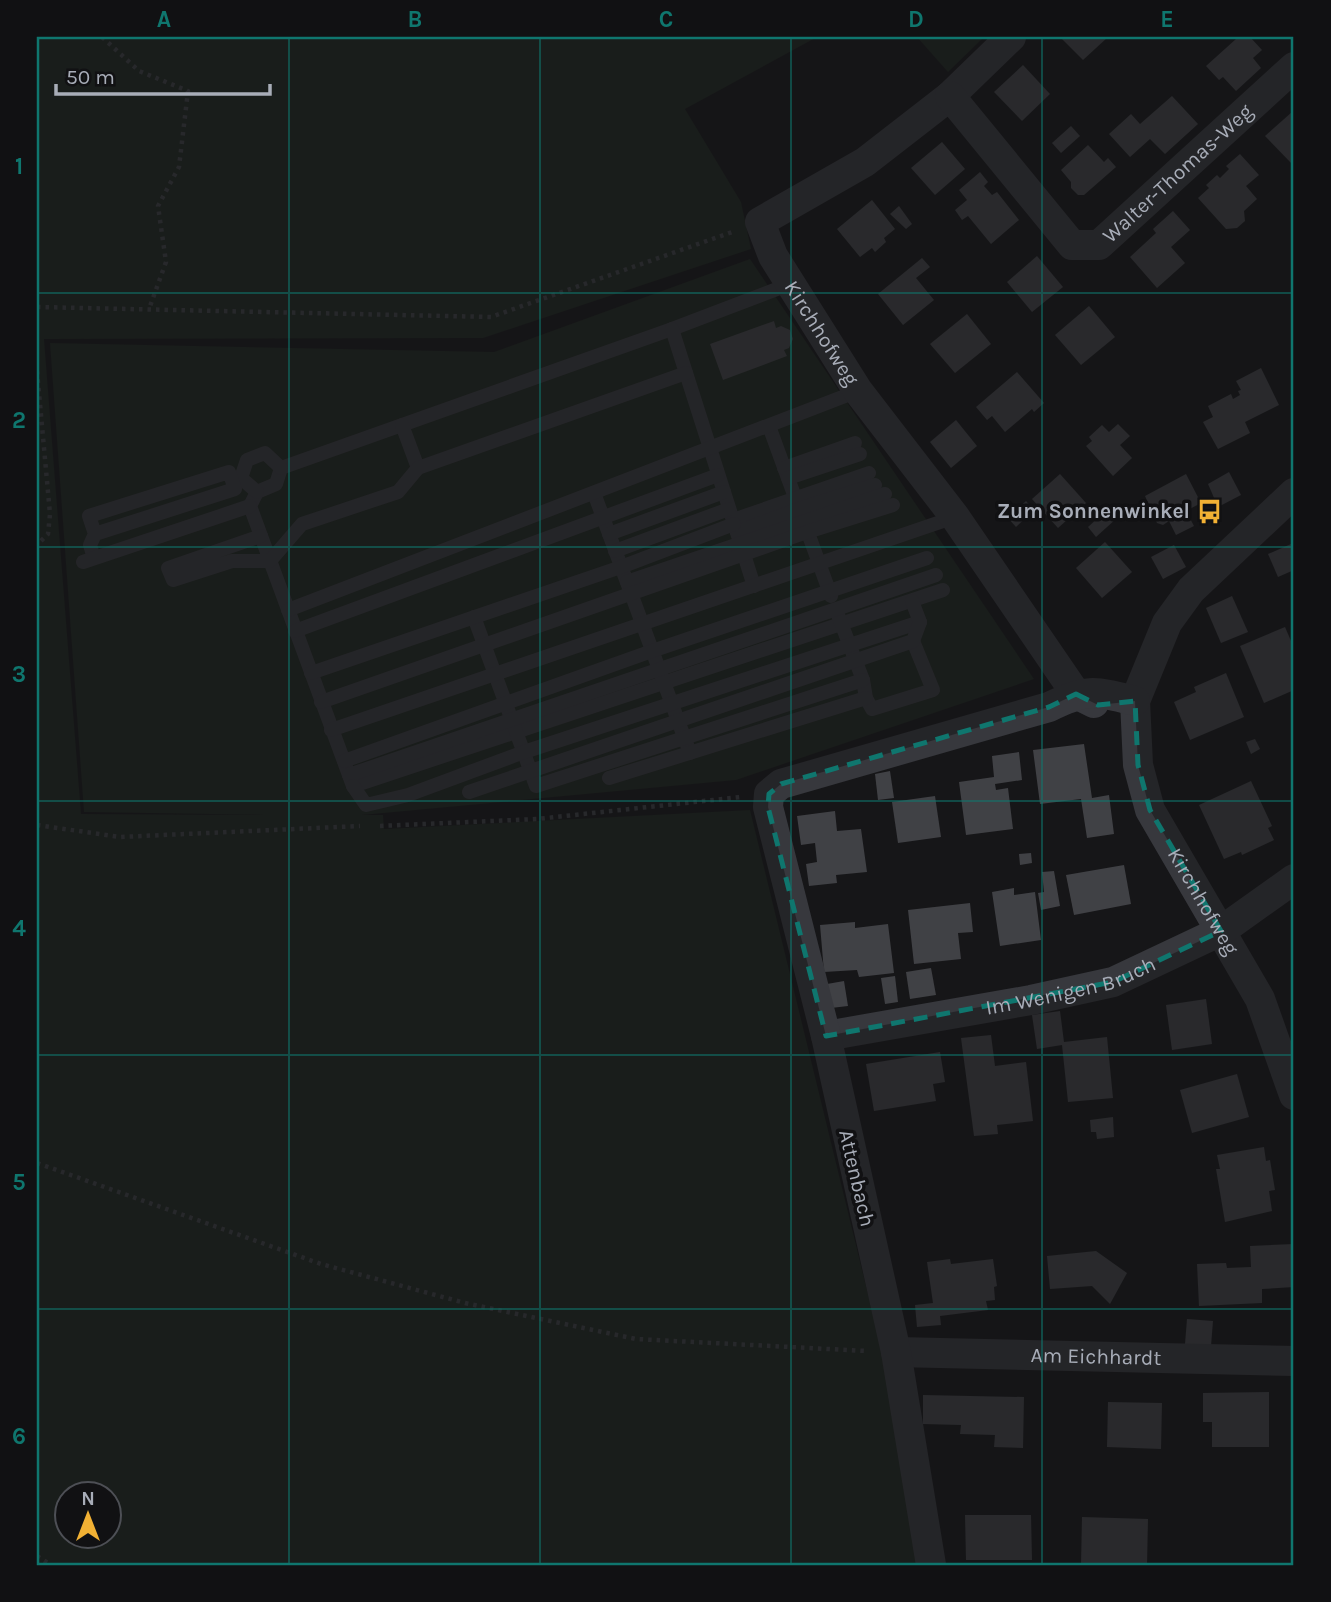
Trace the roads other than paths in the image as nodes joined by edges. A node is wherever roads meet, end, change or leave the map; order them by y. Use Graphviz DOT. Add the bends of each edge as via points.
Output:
graph roads {
  1 [pos="1011,37"];
  2 [pos="1294,67"];
  3 [pos="950,96"];
  4 [pos="790,284"];
  5 [pos="672,329"];
  6 [pos="686,373"];
  7 [pos="858,391"];
  8 [pos="402,425"];
  9 [pos="769,426"];
  10 [pos="710,449"];
  11 [pos="281,468"];
  12 [pos="418,468"];
  13 [pos="872,474"];
  14 [pos="719,475"];
  15 [pos="237,480"];
  16 [pos="724,492"];
  17 [pos="594,493"];
  18 [pos="1294,493"];
  19 [pos="253,499"];
  20 [pos="795,499"];
  21 [pos="955,517"];
  22 [pos="603,518"];
  23 [pos="736,530"];
  24 [pos="609,534"];
  25 [pos="261,536"];
  26 [pos="615,551"];
  27 [pos="927,558"];
  28 [pos="270,561"];
  29 [pos="819,564"];
  30 [pos="621,567"];
  31 [pos="936,575"];
  32 [pos="754,586"];
  33 [pos="629,588"];
  34 [pos="828,590"];
  35 [pos="943,590"];
  36 [pos="912,601"];
  37 [pos="836,609"];
  38 [pos="288,610"];
  39 [pos="474,617"];
  40 [pos="920,622"];
  41 [pos="642,624"];
  42 [pos="841,624"];
  43 [pos="295,631"];
  44 [pos="912,640"];
  45 [pos="484,645"];
  46 [pos="849,645"];
  47 [pos="652,651"];
  48 [pos="855,659"];
  49 [pos="311,673"];
  50 [pos="495,674"];
  51 [pos="661,676"];
  52 [pos="863,680"];
  53 [pos="1076,694"];
  54 [pos="866,698"];
  55 [pos="1135,701"];
  56 [pos="321,702"];
  57 [pos="506,704"];
  58 [pos="671,704"];
  59 [pos="678,721"];
  60 [pos="514,725"];
  61 [pos="331,730"];
  62 [pos="684,736"];
  63 [pos="524,752"];
  64 [pos="690,753"];
  65 [pos="531,772"];
  66 [pos="349,774"];
  67 [pos="609,778"];
  68 [pos="469,792"];
  69 [pos="1294,879"];
  70 [pos="1221,931"];
  71 [pos="826,1036"];
  72 [pos="1294,1095"];
  73 [pos="896,1352"];
  74 [pos="1294,1361"];
  75 [pos="931,1565"];
  1 -- 3 [label="street"];
  2 -- 3 [label="street, Walter-Thomas-Weg" via="1099,245 1072,245"];
  3 -- 4 [label="street, Kirchhofweg" via="865,162 760,222 773,257"];
  4 -- 5 [label="lane"];
  4 -- 7 [label="street, Kirchhofweg"];
  5 -- 6 [label="lane"];
  5 -- 8 [label="lane"];
  6 -- 10 [label="lane"];
  6 -- 12 [label="lane"];
  7 -- 9 [label="lane"];
  7 -- 21 [label="street, Kirchhofweg"];
  8 -- 11 [label="lane"];
  8 -- 12 [label="lane"];
  9 -- 10 [label="lane"];
  9 -- 20 [label="lane"];
  10 -- 14 [label="lane"];
  10 -- 17 [label="lane"];
  11 -- 15 [label="lane" via="265,453 247,460"];
  11 -- 19 [label="lane" via="276,484"];
  12 -- 28 [label="lane" via="398,492 302,524"];
  13 -- 20 [label="lane"];
  13 -- 20 [label="lane"];
  13 -- 20 [label="lane"];
  13 -- 20 [label="lane"];
  14 -- 16 [label="lane"];
  14 -- 22 [label="lane"];
  15 -- 19 [label="lane"];
  15 -- 19 [label="lane" via="235,489 94,534 88,560"];
  16 -- 23 [label="lane"];
  16 -- 24 [label="lane"];
  17 -- 22 [label="lane"];
  17 -- 38 [label="lane"];
  18 -- 55 [label="street" via="1191,590 1167,622"];
  19 -- 25 [label="lane"];
  20 -- 23 [label="lane"];
  20 -- 23 [label="lane"];
  20 -- 29 [label="lane"];
  21 -- 29 [label="lane"];
  21 -- 53 [label="street, Kirchhofweg"];
  22 -- 24 [label="lane"];
  22 -- 43 [label="lane"];
  23 -- 26 [label="lane"];
  23 -- 30 [label="lane"];
  23 -- 32 [label="lane"];
  23 -- 33 [label="lane"];
  24 -- 26 [label="lane"];
  25 -- 28 [label="lane"];
  25 -- 28 [label="lane" via="168,568 173,580 232,561"];
  26 -- 30 [label="lane"];
  27 -- 34 [label="lane"];
  28 -- 38 [label="lane"];
  29 -- 32 [label="lane"];
  29 -- 34 [label="lane"];
  30 -- 33 [label="lane"];
  30 -- 39 [label="lane"];
  31 -- 37 [label="lane"];
  32 -- 41 [label="lane"];
  33 -- 41 [label="lane"];
  33 -- 45 [label="lane"];
  34 -- 37 [label="lane"];
  34 -- 47 [label="lane"];
  35 -- 36 [label="lane"];
  36 -- 40 [label="lane"];
  36 -- 42 [label="lane"];
  37 -- 42 [label="lane"];
  37 -- 51 [label="lane"];
  38 -- 43 [label="lane"];
  39 -- 45 [label="lane"];
  39 -- 49 [label="lane"];
  40 -- 44 [label="lane"];
  40 -- 46 [label="lane"];
  41 -- 47 [label="lane"];
  41 -- 50 [label="lane"];
  42 -- 46 [label="lane"];
  42 -- 51 [label="lane"];
  43 -- 49 [label="lane"];
  44 -- 48 [label="lane"];
  44 -- 54 [label="lane" via="933,690 872,709"];
  45 -- 50 [label="lane"];
  45 -- 56 [label="lane"];
  46 -- 48 [label="lane"];
  46 -- 58 [label="lane"];
  47 -- 51 [label="lane"];
  47 -- 57 [label="lane"];
  48 -- 52 [label="lane"];
  48 -- 59 [label="lane"];
  49 -- 56 [label="lane"];
  50 -- 57 [label="lane"];
  50 -- 61 [label="lane"];
  51 -- 58 [label="lane"];
  51 -- 60 [label="lane"];
  52 -- 54 [label="lane"];
  52 -- 62 [label="lane"];
  53 -- 55 [label="street" via="1099,692"];
  53 -- 71 [label="street, Attenbach" via="1049,707 781,785 769,794 768,807"];
  54 -- 64 [label="lane"];
  55 -- 70 [label="street, Kirchhofweg" via="1138,765 1150,810"];
  56 -- 61 [label="lane"];
  57 -- 60 [label="lane"];
  57 -- 66 [label="lane"];
  58 -- 59 [label="lane"];
  58 -- 63 [label="lane"];
  59 -- 62 [label="lane"];
  59 -- 65 [label="lane"];
  60 -- 63 [label="lane"];
  60 -- 66 [label="lane"];
  61 -- 66 [label="lane"];
  62 -- 64 [label="lane"];
  62 -- 65 [label="lane" via="536,786"];
  63 -- 65 [label="lane"];
  63 -- 66 [label="lane" via="408,795 366,805"];
  64 -- 67 [label="lane"];
  65 -- 68 [label="lane"];
  69 -- 70 [label="street, Im Wenigen Bruch"];
  70 -- 71 [label="street, Im Wenigen Bruch" via="1112,982"];
  70 -- 72 [label="street, Kirchhofweg" via="1261,999"];
  71 -- 73 [label="street, Attenbach"];
  73 -- 74 [label="street, Am Eichhardt"];
  73 -- 75 [label="street, Attenbach"];
}
